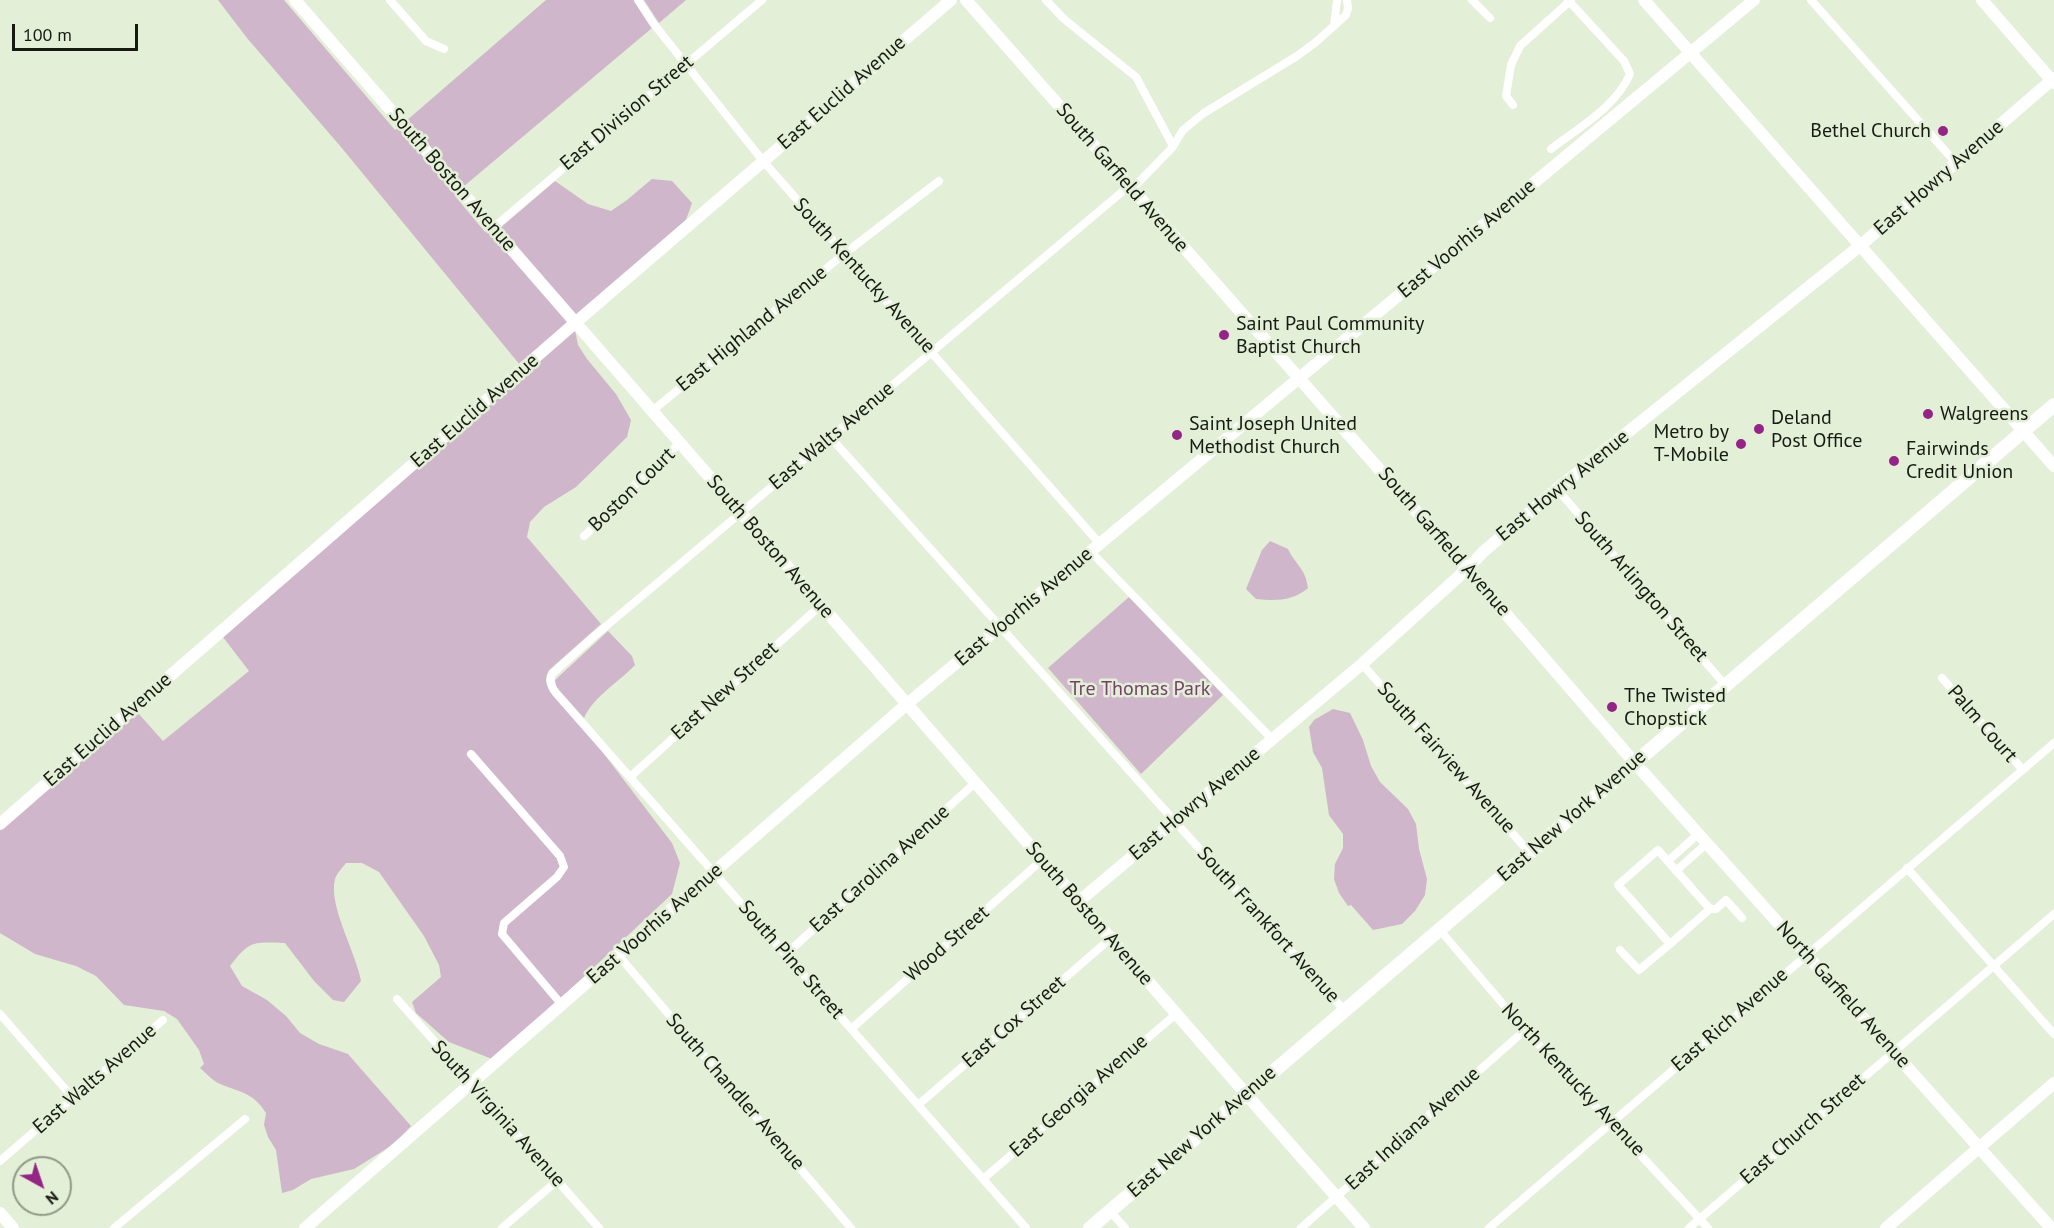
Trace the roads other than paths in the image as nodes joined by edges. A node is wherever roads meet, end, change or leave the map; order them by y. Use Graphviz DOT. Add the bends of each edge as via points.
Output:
graph roads {
  1 [pos="295,0"];
  2 [pos="390,0"];
  3 [pos="638,0"];
  4 [pos="762,0"];
  5 [pos="951,0"];
  6 [pos="966,0"];
  7 [pos="1046,0"];
  8 [pos="1337,0"];
  9 [pos="1347,0"];
  10 [pos="1472,0"];
  11 [pos="1569,0"];
  12 [pos="1644,0"];
  13 [pos="1754,0"];
  14 [pos="1811,0"];
  15 [pos="1982,0"];
  16 [pos="1490,18"];
  17 [pos="1334,26"];
  18 [pos="444,49"];
  19 [pos="1690,53"];
  20 [pos="685,64"];
  21 [pos="2053,80"];
  22 [pos="1514,105"];
  23 [pos="1173,146"];
  24 [pos="1551,149"];
  25 [pos="763,161"];
  26 [pos="1956,163"];
  27 [pos="939,181"];
  28 [pos="1130,188"];
  29 [pos="493,228"];
  30 [pos="1861,245"];
  31 [pos="844,254"];
  32 [pos="576,323"];
  33 [pos="932,352"];
  34 [pos="1299,378"];
  35 [pos="2054,405"];
  36 [pos="652,411"];
  37 [pos="2024,431"];
  38 [pos="831,438"];
  39 [pos="680,443"];
  40 [pos="2054,465"];
  41 [pos="1557,489"];
  42 [pos="740,513"];
  43 [pos="584,536"];
  44 [pos="1095,548"];
  45 [pos="1467,569"];
  46 [pos="821,605"];
  47 [pos="1001,626"];
  48 [pos="1362,664"];
  49 [pos="1942,678"];
  50 [pos="1725,685"];
  51 [pos="556,693"];
  52 [pos="907,704"];
  53 [pos="1272,739"];
  54 [pos="2054,742"];
  55 [pos="471,754"];
  56 [pos="1634,762"];
  57 [pos="2022,770"];
  58 [pos="630,777"];
  59 [pos="975,783"];
  60 [pos="1174,820"];
  61 [pos="0,824"];
  62 [pos="1702,839"];
  63 [pos="1529,852"];
  64 [pos="1042,860"];
  65 [pos="1668,861"];
  66 [pos="1908,868"];
  67 [pos="1676,871"];
  68 [pos="715,873"];
  69 [pos="1078,902"];
  70 [pos="1710,909"];
  71 [pos="2054,914"];
  72 [pos="1742,918"];
  73 [pos="1439,929"];
  74 [pos="1110,939"];
  75 [pos="1670,944"];
  76 [pos="1620,950"];
  77 [pos="786,954"];
  78 [pos="1807,954"];
  79 [pos="619,956"];
  80 [pos="1994,966"];
  81 [pos="398,999"];
  82 [pos="562,1005"];
  83 [pos="1344,1010"];
  84 [pos="0,1014"];
  85 [pos="1176,1014"];
  86 [pos="163,1020"];
  87 [pos="851,1029"];
  88 [pos="1525,1029"];
  89 [pos="2054,1034"];
  90 [pos="1893,1052"];
  91 [pos="2054,1083"];
  92 [pos="471,1084"];
  93 [pos="1246,1095"];
  94 [pos="73,1098"];
  95 [pos="918,1105"];
  96 [pos="245,1119"];
  97 [pos="1612,1122"];
  98 [pos="1980,1148"];
  99 [pos="0,1161"];
  100 [pos="983,1179"];
  101 [pos="558,1180"];
  102 [pos="1336,1197"];
  103 [pos="1110,1210"];
  104 [pos="0,1213"];
  105 [pos="1700,1219"];
  106 [pos="13,1228"];
  107 [pos="114,1228"];
  108 [pos="304,1228"];
  109 [pos="502,1228"];
  110 [pos="599,1228"];
  111 [pos="851,1228"];
  112 [pos="1026,1228"];
  113 [pos="1090,1228"];
  114 [pos="1125,1228"];
  115 [pos="1301,1228"];
  116 [pos="1364,1228"];
  117 [pos="1489,1228"];
  118 [pos="1689,1228"];
  119 [pos="1708,1228"];
  120 [pos="1886,1228"];
  121 [pos="2051,1228"];
  1 -- 29 [label="street, South Boston Avenue"];
  2 -- 18 [label="street" via="426,41"];
  3 -- 20 [label="street, South Kentucky Avenue"];
  4 -- 20 [label="street, East Division Street"];
  5 -- 25 [label="street, East Euclid Avenue"];
  6 -- 28 [label="street, South Garfield Avenue"];
  7 -- 23 [label="street" via="1136,77"];
  8 -- 17 [label="street"];
  9 -- 17 [label="street" via="1346,15"];
  10 -- 16 [label="street"];
  11 -- 22 [label="street" via="1520,46 1511,65 1506,96"];
  11 -- 24 [label="street" via="1624,61 1629,74 1604,107"];
  12 -- 19 [label="street"];
  13 -- 19 [label="street, East Voorhis Avenue"];
  14 -- 26 [label="street"];
  15 -- 21 [label="street"];
  17 -- 23 [label="street, East Walts Avenue" via="1297,56 1204,113 1183,129"];
  19 -- 30 [label="street"];
  19 -- 34 [label="street, East Voorhis Avenue"];
  20 -- 25 [label="street, South Kentucky Avenue"];
  20 -- 29 [label="street, East Division Street"];
  21 -- 26 [label="street, East Howry Avenue"];
  23 -- 28 [label="street, East Walts Avenue"];
  25 -- 31 [label="street, South Kentucky Avenue"];
  25 -- 32 [label="street, East Euclid Avenue"];
  26 -- 30 [label="street, East Howry Avenue"];
  27 -- 31 [label="street, East Highland Avenue"];
  28 -- 33 [label="street, East Walts Avenue"];
  28 -- 34 [label="street, South Garfield Avenue"];
  29 -- 32 [label="street, South Boston Avenue"];
  30 -- 37 [label="street"];
  30 -- 41 [label="street, East Howry Avenue"];
  31 -- 33 [label="street, South Kentucky Avenue"];
  31 -- 36 [label="street, East Highland Avenue"];
  32 -- 36 [label="street, South Boston Avenue"];
  32 -- 61 [label="street, East Euclid Avenue"];
  33 -- 38 [label="street, East Walts Avenue"];
  33 -- 44 [label="street, South Kentucky Avenue"];
  34 -- 44 [label="street, East Voorhis Avenue"];
  34 -- 45 [label="street, South Garfield Avenue"];
  35 -- 37 [label="main road, East New York Avenue"];
  36 -- 39 [label="street, South Boston Avenue"];
  37 -- 40 [label="street"];
  37 -- 50 [label="main road, East New York Avenue"];
  38 -- 42 [label="street, East Walts Avenue"];
  38 -- 47 [label="street, South Frankfort Avenue"];
  39 -- 42 [label="street, South Boston Avenue"];
  39 -- 43 [label="street, Boston Court"];
  41 -- 45 [label="street, East Howry Avenue"];
  41 -- 50 [label="street, South Arlington Street"];
  42 -- 46 [label="street, South Boston Avenue"];
  42 -- 51 [label="street, East Walts Avenue" via="552,674 550,682"];
  44 -- 47 [label="street, East Voorhis Avenue"];
  44 -- 53 [label="street, South Kentucky Avenue"];
  45 -- 48 [label="street, East Howry Avenue"];
  45 -- 56 [label="street, South Garfield Avenue"];
  46 -- 52 [label="street, South Boston Avenue"];
  46 -- 58 [label="street, East New Street"];
  47 -- 52 [label="street, East Voorhis Avenue"];
  47 -- 60 [label="street, South Frankfort Avenue"];
  48 -- 53 [label="street, East Howry Avenue"];
  48 -- 63 [label="street, South Fairview Avenue"];
  49 -- 57 [label="street, Palm Court"];
  50 -- 56 [label="main road, East New York Avenue"];
  51 -- 58 [label="street, South Pine Street"];
  52 -- 59 [label="street, South Boston Avenue"];
  52 -- 68 [label="street, East Voorhis Avenue"];
  53 -- 60 [label="street, East Howry Avenue"];
  54 -- 57 [label="street, East Rich Avenue"];
  55 -- 82 [label="street" via="560,856 564,867 557,878 504,923 502,934"];
  56 -- 62 [label="street, North Garfield Avenue"];
  56 -- 63 [label="main road, East New York Avenue"];
  57 -- 66 [label="street, East Rich Avenue"];
  58 -- 68 [label="street, South Pine Street"];
  59 -- 64 [label="street, South Boston Avenue"];
  59 -- 77 [label="street, East Carolina Avenue"];
  60 -- 69 [label="street, East Howry Avenue"];
  60 -- 83 [label="street, South Frankfort Avenue"];
  62 -- 65 [label="street"];
  62 -- 67 [label="street"];
  62 -- 78 [label="street, North Garfield Avenue"];
  63 -- 73 [label="main road, East New York Avenue"];
  64 -- 69 [label="street, South Boston Avenue"];
  64 -- 87 [label="street, Wood Street"];
  65 -- 67 [label="street"];
  65 -- 75 [label="street" via="1658,850 1618,885"];
  66 -- 78 [label="street, East Rich Avenue"];
  66 -- 80 [label="street"];
  67 -- 70 [label="street"];
  68 -- 77 [label="street, South Pine Street"];
  68 -- 79 [label="street, East Voorhis Avenue"];
  69 -- 74 [label="street, South Boston Avenue"];
  70 -- 72 [label="street" via="1726,900"];
  70 -- 75 [label="street"];
  71 -- 80 [label="street, East Church Street"];
  73 -- 83 [label="main road, East New York Avenue"];
  73 -- 88 [label="street, North Kentucky Avenue"];
  74 -- 85 [label="street, South Boston Avenue"];
  74 -- 95 [label="street, East Cox Street"];
  75 -- 76 [label="street" via="1639,970"];
  77 -- 87 [label="street, South Pine Street"];
  78 -- 90 [label="street, North Garfield Avenue"];
  78 -- 97 [label="street, East Rich Avenue"];
  79 -- 82 [label="street, East Voorhis Avenue"];
  79 -- 111 [label="street, South Chandler Avenue"];
  80 -- 89 [label="street"];
  80 -- 90 [label="street, East Church Street"];
  81 -- 92 [label="street, South Virginia Avenue"];
  82 -- 92 [label="street, East Voorhis Avenue"];
  83 -- 93 [label="main road, East New York Avenue"];
  84 -- 94 [label="street"];
  85 -- 93 [label="street, South Boston Avenue"];
  85 -- 100 [label="street, East Georgia Avenue"];
  86 -- 94 [label="street, East Walts Avenue"];
  87 -- 95 [label="street, South Pine Street"];
  88 -- 97 [label="street, North Kentucky Avenue"];
  88 -- 102 [label="street, East Indiana Avenue"];
  90 -- 98 [label="street, North Garfield Avenue"];
  90 -- 105 [label="street, East Church Street"];
  91 -- 98 [label="street"];
  92 -- 101 [label="street, South Virginia Avenue"];
  92 -- 108 [label="street, East Voorhis Avenue"];
  93 -- 102 [label="street, South Boston Avenue"];
  93 -- 103 [label="main road, East New York Avenue"];
  94 -- 99 [label="street, East Walts Avenue"];
  95 -- 100 [label="street, South Pine Street"];
  96 -- 107 [label="street"];
  97 -- 105 [label="street, North Kentucky Avenue"];
  97 -- 117 [label="street, East Rich Avenue"];
  98 -- 120 [label="street"];
  98 -- 121 [label="street, North Garfield Avenue"];
  100 -- 112 [label="street, South Pine Street"];
  101 -- 109 [label="street"];
  101 -- 110 [label="street, South Virginia Avenue"];
  102 -- 115 [label="street, East Indiana Avenue"];
  102 -- 116 [label="street, South Boston Avenue"];
  103 -- 113 [label="main road, East New York Avenue"];
  103 -- 114 [label="street"];
  104 -- 106 [label="street"];
  105 -- 118 [label="street, East Church Street"];
  105 -- 119 [label="street, North Kentucky Avenue"];
}
